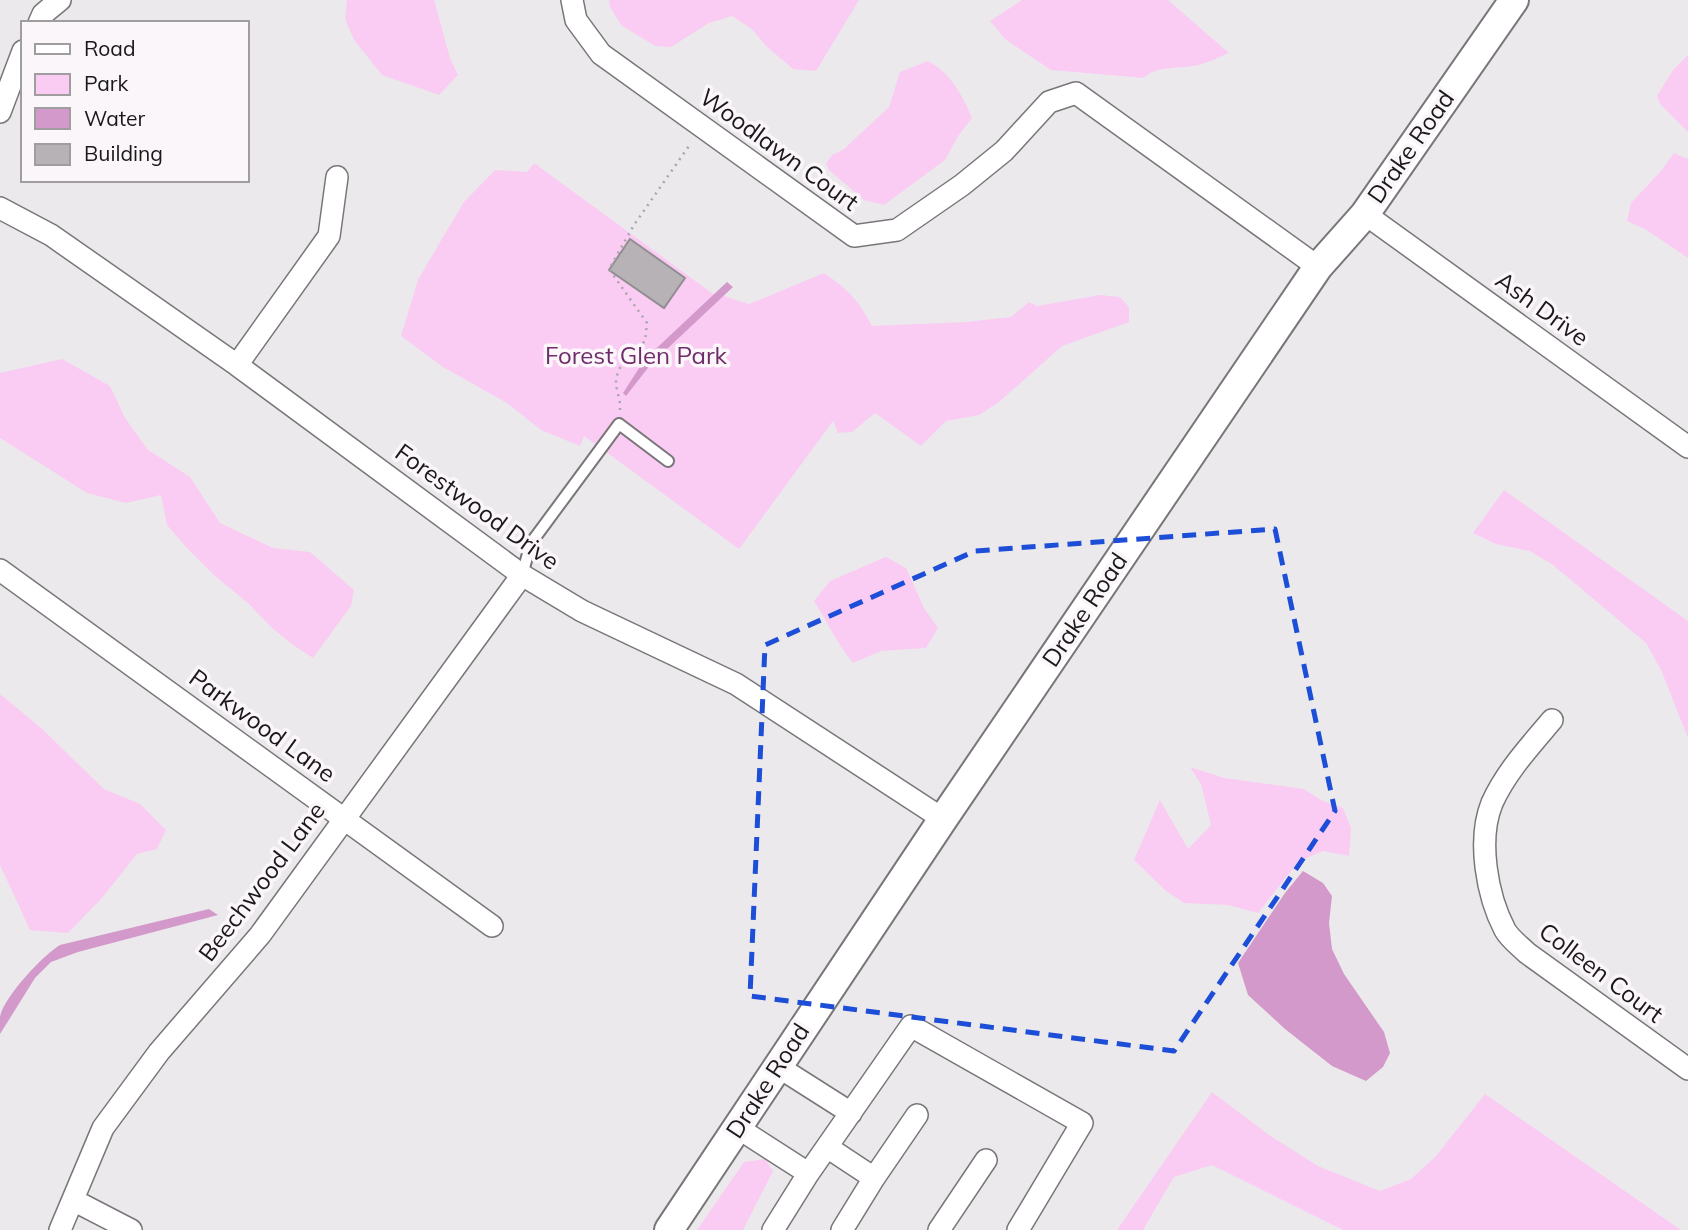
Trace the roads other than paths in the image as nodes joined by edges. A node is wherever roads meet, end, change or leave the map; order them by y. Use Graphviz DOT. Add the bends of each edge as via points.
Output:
graph roads {
  1 [pos="60,0"];
  2 [pos="572,0"];
  3 [pos="1514,0"];
  4 [pos="40,21"];
  5 [pos="21,56"];
  6 [pos="0,112"];
  7 [pos="337,177"];
  8 [pos="0,208"];
  9 [pos="1365,214"];
  10 [pos="1318,267"];
  11 [pos="237,365"];
  12 [pos="1688,447"];
  13 [pos="668,461"];
  14 [pos="0,570"];
  15 [pos="522,575"];
  16 [pos="1552,720"];
  17 [pos="344,817"];
  18 [pos="943,819"];
  19 [pos="492,926"];
  20 [pos="1684,1058"];
  21 [pos="777,1066"];
  22 [pos="851,1113"];
  23 [pos="917,1115"];
  24 [pos="738,1129"];
  25 [pos="827,1147"];
  26 [pos="986,1160"];
  27 [pos="808,1173"];
  28 [pos="874,1178"];
  29 [pos="73,1200"];
  30 [pos="944,1228"];
  31 [pos="60,1230"];
  32 [pos="131,1230"];
  33 [pos="669,1230"];
  34 [pos="773,1230"];
  35 [pos="842,1230"];
  36 [pos="1018,1230"];
  1 -- 4 [label="street"];
  2 -- 10 [label="street, Woodlawn Court" via="576,20 601,54 853,236 897,230 1004,151 1049,102 1076,93"];
  3 -- 9 [label="street, Drake Road"];
  5 -- 6 [label="street"];
  7 -- 11 [label="street" via="329,236"];
  8 -- 11 [label="street, Forestwood Drive" via="51,235"];
  9 -- 10 [label="street, Drake Road"];
  9 -- 12 [label="street, Ash Drive"];
  10 -- 18 [label="street, Drake Road"];
  11 -- 15 [label="street, Forestwood Drive"];
  13 -- 15 [label="lane" via="619,424 531,543"];
  14 -- 17 [label="street, Parkwood Lane"];
  15 -- 17 [label="street, Beechwood Lane"];
  15 -- 18 [label="street, Forestwood Drive" via="583,611 736,684"];
  16 -- 20 [label="street, Colleen Court" via="1520,758 1492,804 1486,861 1494,903 1506,932 1527,953"];
  17 -- 19 [label="street, Parkwood Lane"];
  17 -- 29 [label="street, Beechwood Lane" via="260,935 159,1052 103,1128"];
  18 -- 21 [label="street, Drake Road"];
  21 -- 22 [label="street"];
  21 -- 24 [label="street, Drake Road"];
  22 -- 25 [label="street"];
  22 -- 36 [label="street" via="911,1026 1082,1123"];
  23 -- 28 [label="street"];
  24 -- 27 [label="street"];
  24 -- 33 [label="street, Drake Road"];
  25 -- 27 [label="street"];
  25 -- 28 [label="street"];
  26 -- 30 [label="street"];
  27 -- 34 [label="street"];
  28 -- 35 [label="street"];
  29 -- 31 [label="street, Beechwood Lane"];
  29 -- 32 [label="street"];
}
